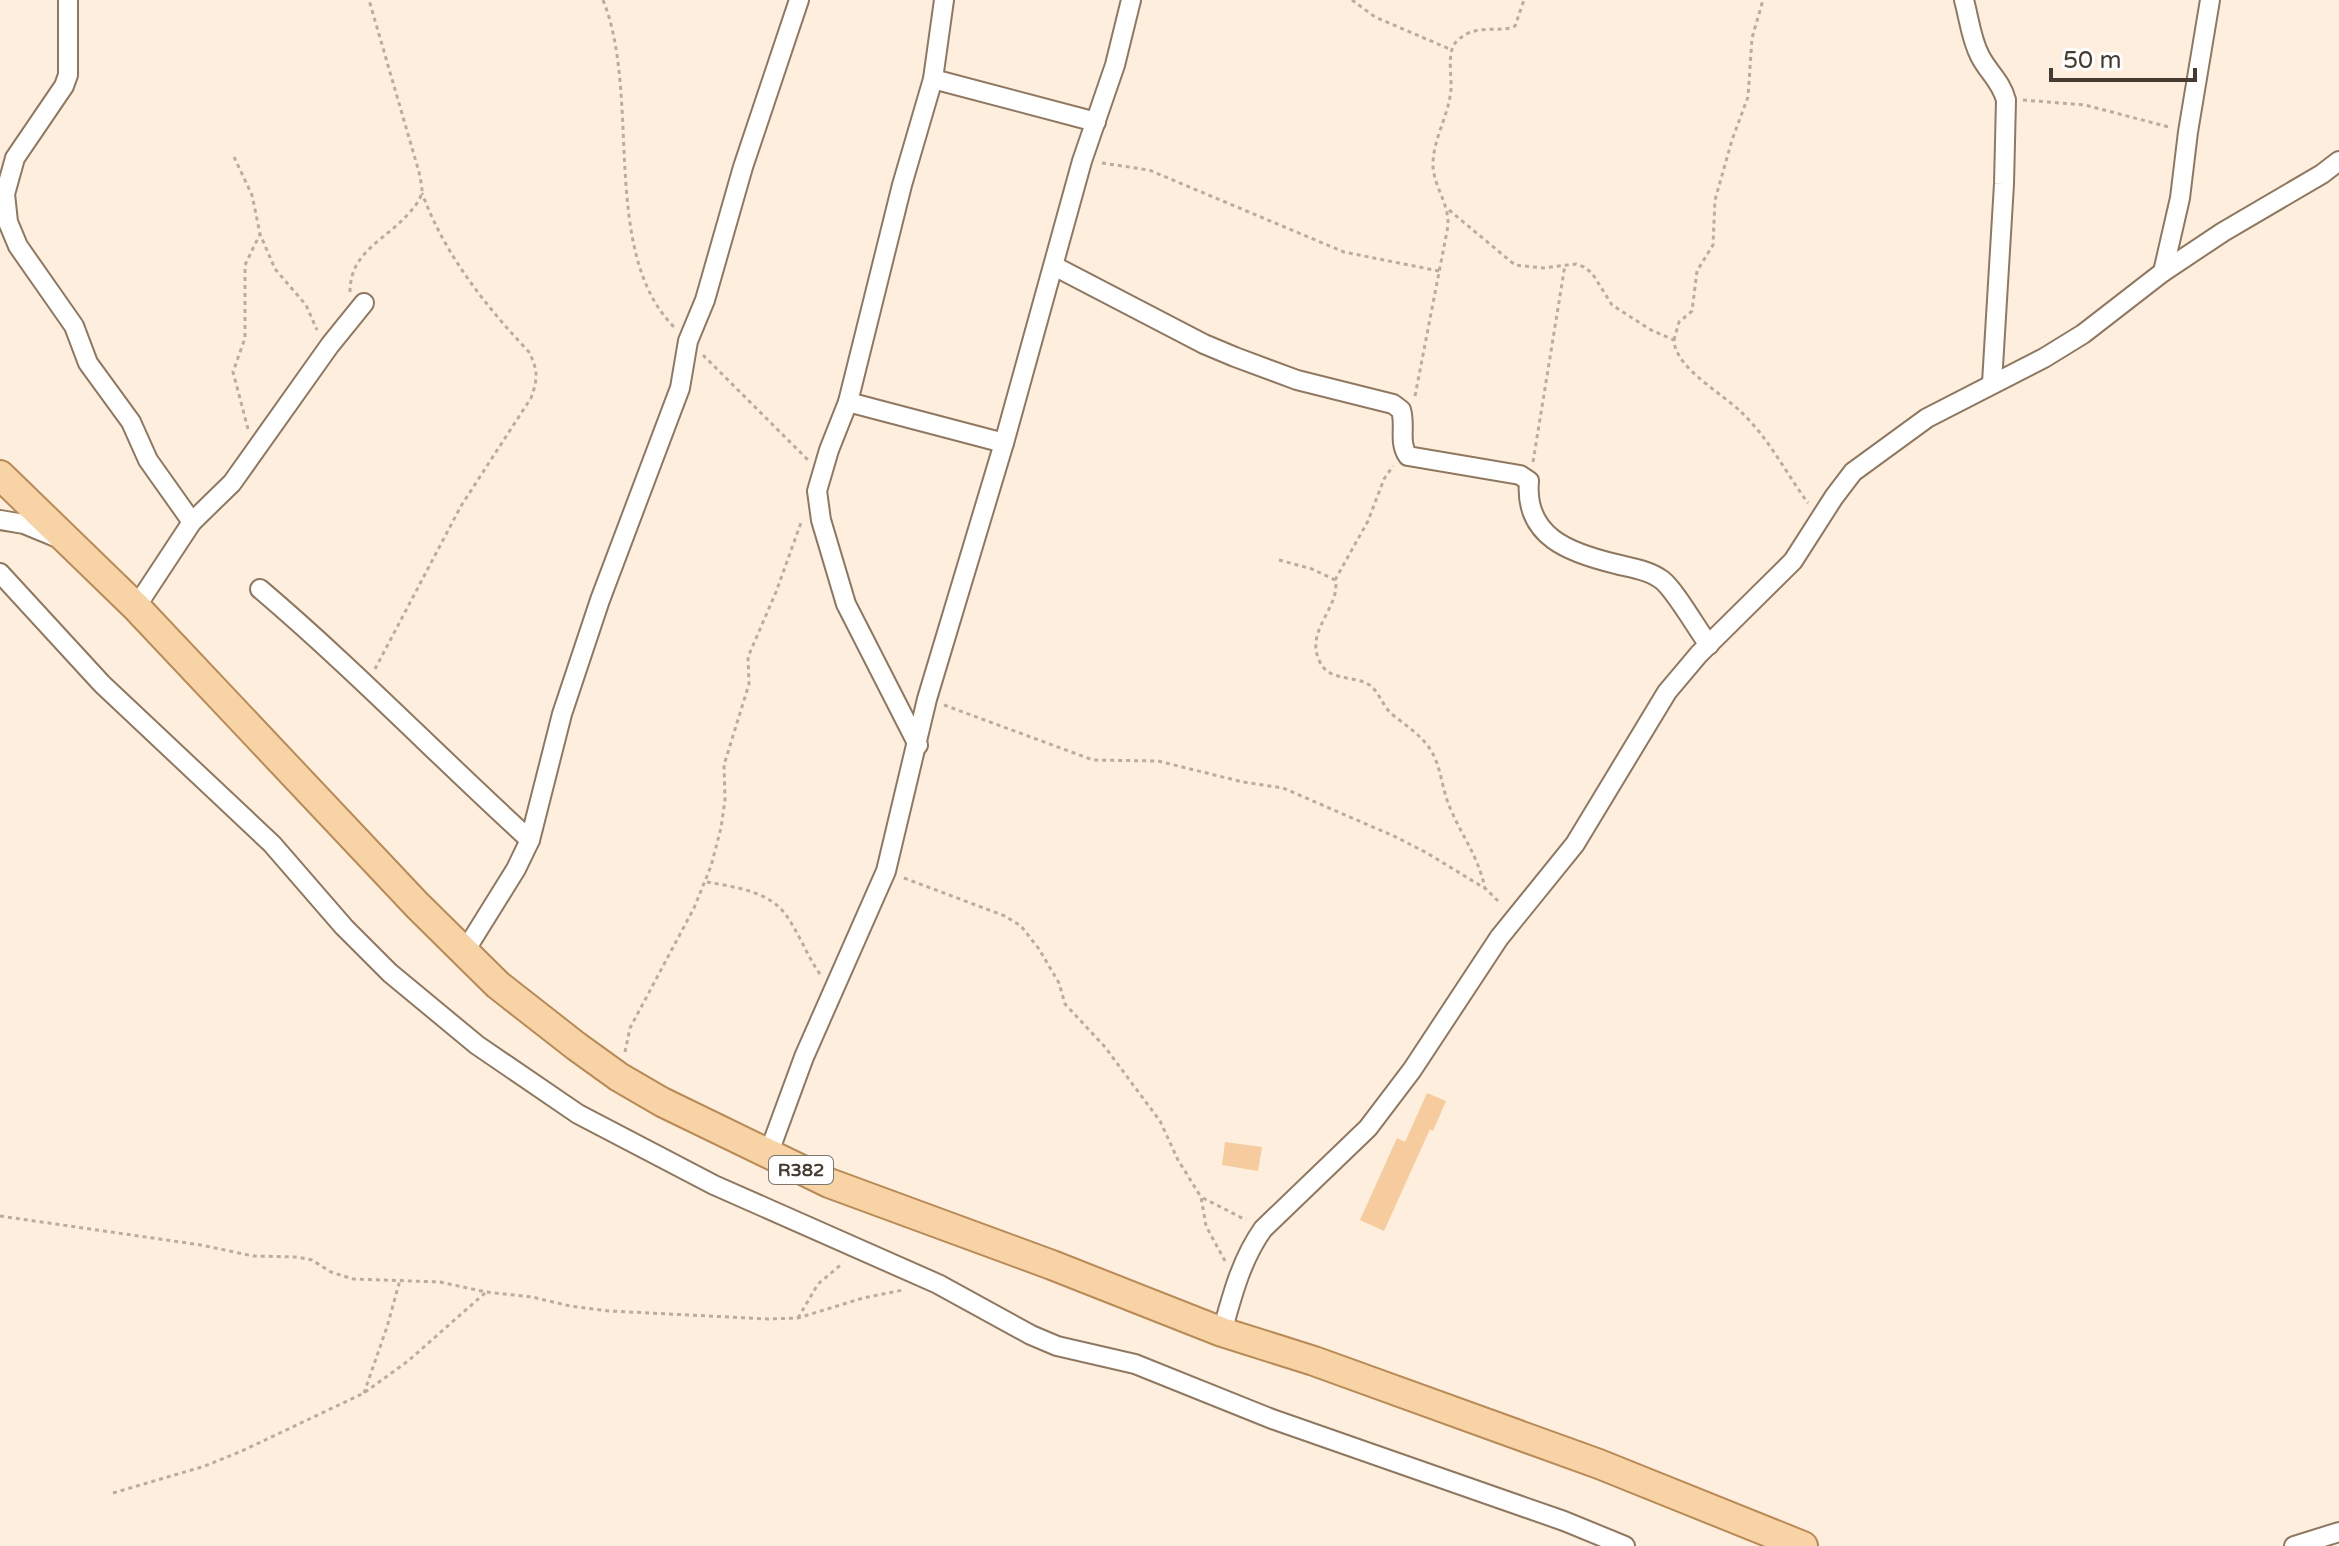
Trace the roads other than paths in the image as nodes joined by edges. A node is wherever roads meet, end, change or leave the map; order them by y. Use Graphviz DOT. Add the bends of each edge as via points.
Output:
graph roads {
  1 [pos="68,0"];
  2 [pos="799,0"];
  3 [pos="944,0"];
  4 [pos="1131,0"];
  5 [pos="1964,0"];
  6 [pos="2210,0"];
  7 [pos="933,79"];
  8 [pos="1096,122"];
  9 [pos="2339,161"];
  10 [pos="1054,266"];
  11 [pos="2163,272"];
  12 [pos="364,303"];
  13 [pos="1992,383"];
  14 [pos="848,402"];
  15 [pos="1004,443"];
  16 [pos="0,475"];
  17 [pos="0,520"];
  18 [pos="192,522"];
  19 [pos="73,544"];
  20 [pos="0,573"];
  21 [pos="260,589"];
  22 [pos="136,607"];
  23 [pos="1709,645"];
  24 [pos="918,745"];
  25 [pos="530,840"];
  26 [pos="465,951"];
  27 [pos="768,1155"];
  28 [pos="1222,1332"];
  29 [pos="2339,1532"];
  30 [pos="1625,1546"];
  31 [pos="1803,1546"];
  32 [pos="2294,1546"];
  1 -- 18 [label="street" via="68,75 15,158 5,194 8,222 18,246 74,326 88,363"];
  2 -- 25 [label="street" via="688,341 680,388 562,714"];
  3 -- 7 [label="street"];
  4 -- 8 [label="street"];
  5 -- 13 [label="street" via="1975,45 2006,100"];
  6 -- 11 [label="street" via="2180,198"];
  7 -- 8 [label="street"];
  7 -- 14 [label="street"];
  8 -- 10 [label="street"];
  9 -- 11 [label="street"];
  10 -- 15 [label="street"];
  10 -- 23 [label="street" via="1204,344 1297,380 1376,398 1401,410 1408,456 1511,473 1529,481 1532,516 1545,534 1590,557 1663,580"];
  11 -- 13 [label="street" via="2083,334"];
  12 -- 18 [label="street" via="232,483"];
  13 -- 23 [label="street" via="1927,418 1853,472 1793,561"];
  14 -- 15 [label="street"];
  14 -- 24 [label="street" via="819,481 818,504 846,604"];
  15 -- 24 [label="street"];
  16 -- 19 [label="main road, R382"];
  17 -- 19 [label="street"];
  18 -- 22 [label="street"];
  19 -- 22 [label="main road, R382"];
  20 -- 30 [label="street" via="102,684 272,844 390,973 477,1045 578,1114 714,1185 938,1284 1057,1346 1135,1364"];
  21 -- 25 [label="street"];
  22 -- 26 [label="main road, R382"];
  23 -- 28 [label="street" via="1667,692 1575,844 1499,938 1368,1128 1263,1229 1238,1276"];
  24 -- 27 [label="street" via="886,871 804,1057"];
  25 -- 26 [label="street"];
  26 -- 27 [label="main road, R382" via="508,993 619,1077"];
  27 -- 28 [label="main road, R382"];
  28 -- 31 [label="main road, R382" via="1584,1459"];
  29 -- 32 [label="street"];
}
